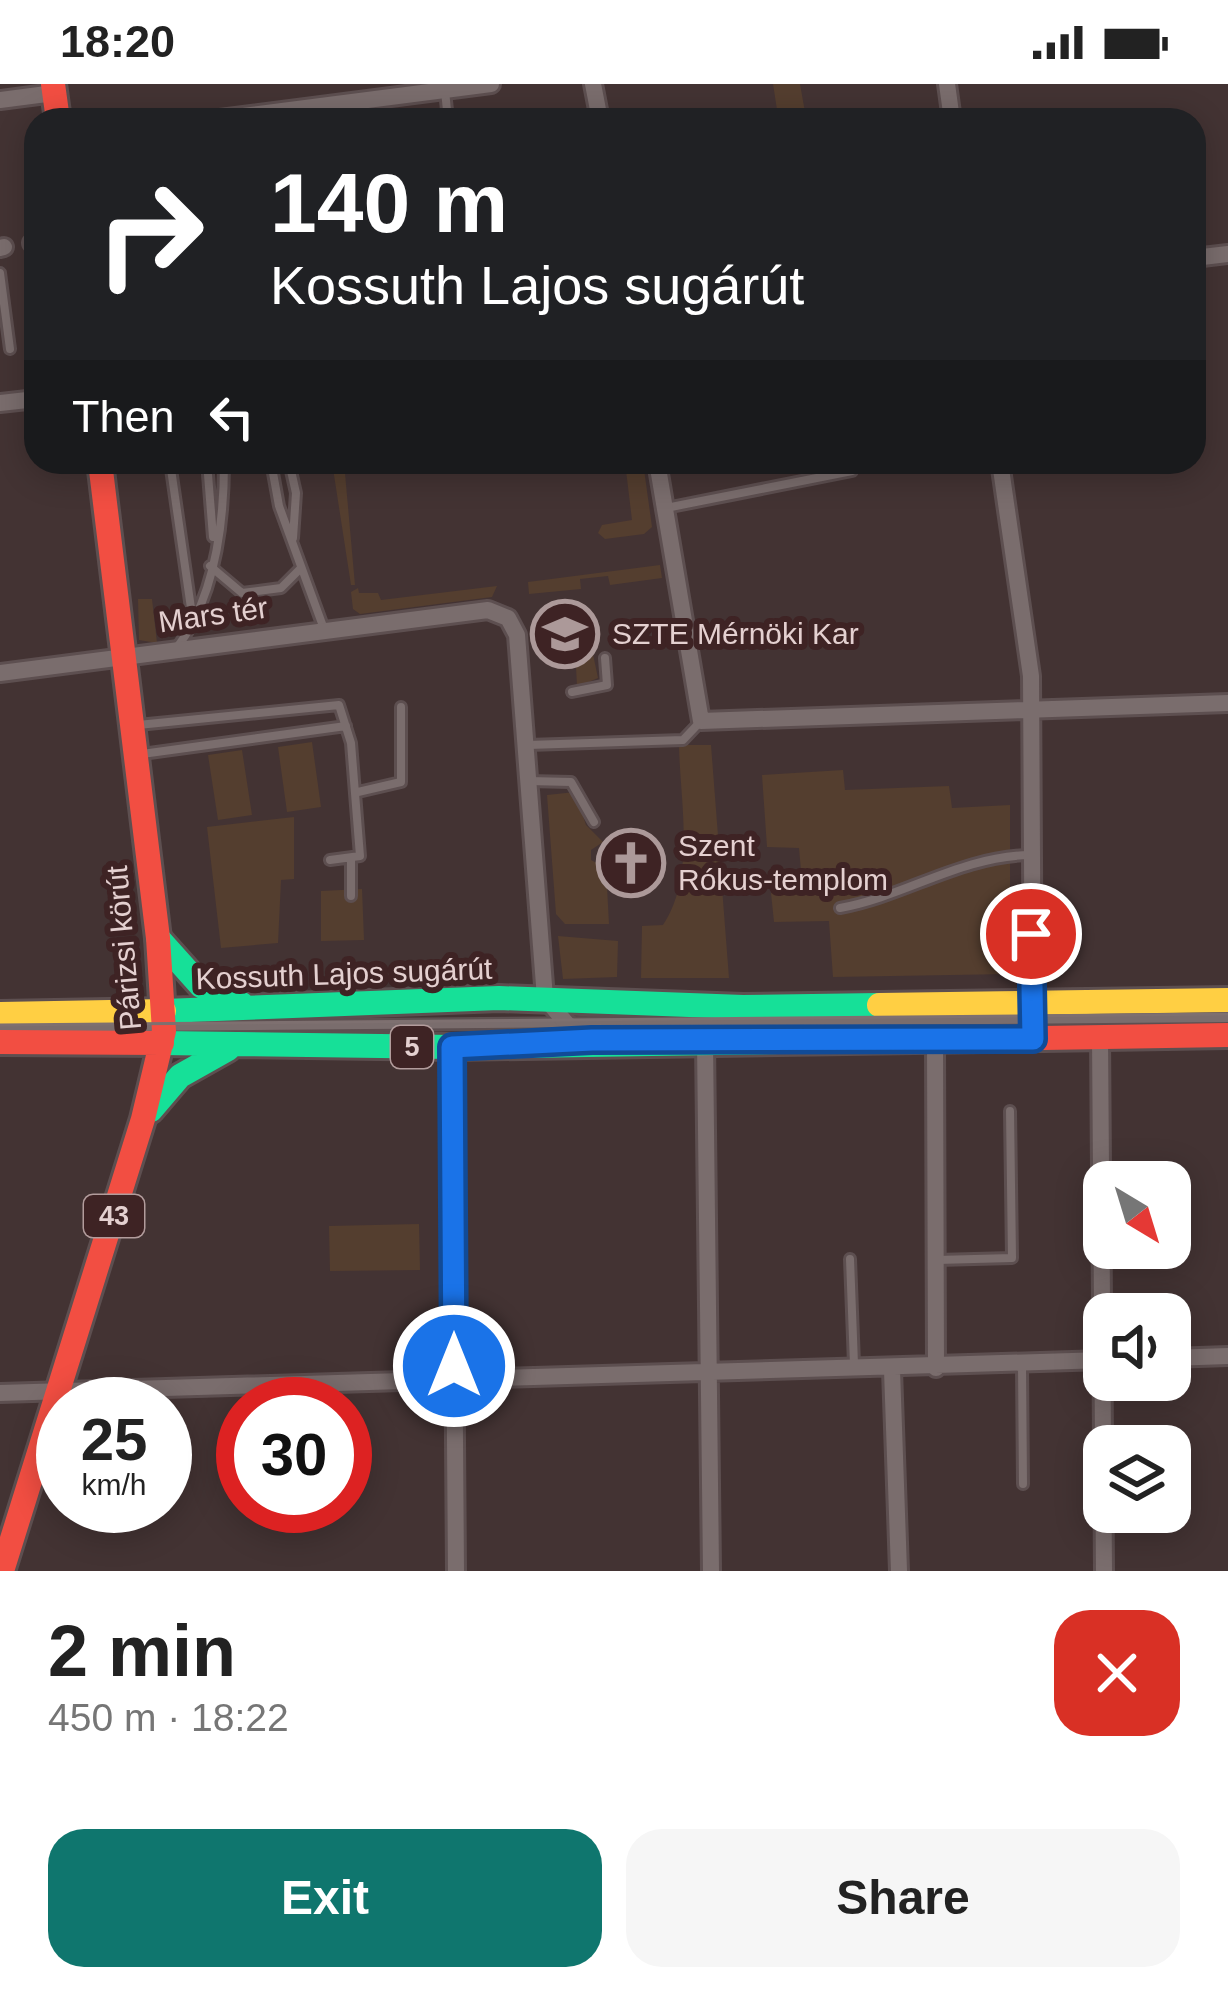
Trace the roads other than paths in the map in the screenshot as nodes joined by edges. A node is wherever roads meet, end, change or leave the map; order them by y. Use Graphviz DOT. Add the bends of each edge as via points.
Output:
graph roads {
  1 [pos="490,84"];
  2 [pos="53,88"];
  3 [pos="445,90"];
  4 [pos="0,100"];
  5 [pos="364,100"];
  6 [pos="321,108"];
  7 [pos="365,108"];
  8 [pos="447,108"];
  9 [pos="0,273"];
  10 [pos="10,350"];
  11 [pos="101,474"];
  12 [pos="172,474"];
  13 [pos="208,474"];
  14 [pos="224,474"];
  15 [pos="274,474"];
  16 [pos="292,474"];
  17 [pos="659,474"];
  18 [pos="837,474"];
  19 [pos="1002,474"];
  20 [pos="664,508"];
  21 [pos="293,540"];
  22 [pos="214,545"];
  23 [pos="211,566"];
  24 [pos="302,566"];
  25 [pos="193,623"];
  26 [pos="324,629"];
  27 [pos="175,650"];
  28 [pos="605,658"];
  29 [pos="121,659"];
  30 [pos="0,674"];
  31 [pos="572,692"];
  32 [pos="1228,703"];
  33 [pos="401,707"];
  34 [pos="1031,709"];
  35 [pos="701,721"];
  36 [pos="130,725"];
  37 [pos="346,726"];
  38 [pos="527,750"];
  39 [pos="134,755"];
  40 [pos="529,781"];
  41 [pos="358,792"];
  42 [pos="594,822"];
  43 [pos="1031,855"];
  44 [pos="351,858"];
  45 [pos="330,860"];
  46 [pos="351,896"];
  47 [pos="839,908"];
  48 [pos="158,938"];
  49 [pos="545,998"];
  50 [pos="629,1000"];
  51 [pos="1228,1000"];
  52 [pos="251,1007"];
  53 [pos="0,1014"];
  54 [pos="1228,1018"];
  55 [pos="1032,1020"];
  56 [pos="663,1023"];
  57 [pos="567,1024"];
  58 [pos="163,1027"];
  59 [pos="0,1028"];
  60 [pos="1228,1035"];
  61 [pos="1100,1036"];
  62 [pos="592,1040"];
  63 [pos="706,1041"];
  64 [pos="935,1041"];
  65 [pos="0,1042"];
  66 [pos="232,1047"];
  67 [pos="452,1047"];
  68 [pos="1010,1111"];
  69 [pos="143,1119"];
  70 [pos="850,1259"];
  71 [pos="936,1260"];
  72 [pos="1103,1293"];
  73 [pos="1228,1356"];
  74 [pos="1191,1357"];
  75 [pos="1083,1361"];
  76 [pos="1022,1364"];
  77 [pos="936,1368"];
  78 [pos="892,1370"];
  79 [pos="855,1371"];
  80 [pos="708,1376"];
  81 [pos="65,1377"];
  82 [pos="454,1382"];
  83 [pos="192,1389"];
  84 [pos="36,1392"];
  85 [pos="0,1393"];
  86 [pos="1104,1401"];
  87 [pos="36,1466"];
  88 [pos="1023,1484"];
  89 [pos="2,1571"];
  90 [pos="456,1571"];
  91 [pos="711,1571"];
  92 [pos="899,1571"];
  93 [pos="1104,1571"];
  1 -- 3 [label="street"];
  2 -- 4 [label="street"];
  3 -- 5 [label="street"];
  3 -- 8 [label="lane"];
  5 -- 6 [label="street"];
  5 -- 7 [label="lane"];
  9 -- 10 [label="lane"];
  11 -- 29 [label="main road, Mars tér"];
  12 -- 25 [label="lane"];
  13 -- 22 [label="lane"];
  14 -- 22 [label="lane"];
  15 -- 21 [label="lane"];
  16 -- 21 [label="lane"];
  17 -- 20 [label="street"];
  18 -- 20 [label="lane"];
  19 -- 34 [label="street"];
  20 -- 35 [label="street"];
  21 -- 24 [label="lane"];
  22 -- 23 [label="lane"];
  23 -- 24 [label="lane" via="242,593 281,588"];
  23 -- 25 [label="lane"];
  24 -- 26 [label="lane"];
  25 -- 27 [label="lane"];
  26 -- 27 [label="street, Mars tér"];
  26 -- 38 [label="street, Mars tér" via="488,610 508,618 529,698"];
  27 -- 29 [label="street, Mars tér"];
  28 -- 31 [label="lane" via="607,685"];
  29 -- 30 [label="street"];
  29 -- 36 [label="main road, Párizsi körút"];
  32 -- 34 [label="street"];
  33 -- 41 [label="lane" via="401,782"];
  34 -- 35 [label="street"];
  34 -- 43 [label="street"];
  35 -- 38 [label="lane" via="683,740"];
  36 -- 37 [label="lane" via="330,703 344,711"];
  36 -- 39 [label="main road, Párizsi körút"];
  37 -- 39 [label="lane"];
  37 -- 41 [label="lane"];
  38 -- 40 [label="street"];
  39 -- 48 [label="main road, Párizsi körút"];
  40 -- 42 [label="lane" via="571,782"];
  40 -- 49 [label="street"];
  41 -- 44 [label="lane" via="360,856"];
  43 -- 47 [label="lane" via="973,862 913,881 888,899"];
  43 -- 55 [label="street"];
  44 -- 45 [label="lane"];
  44 -- 46 [label="lane"];
  48 -- 52 [label="main road, 5" via="201,986"];
  48 -- 58 [label="main road, Párizsi körút"];
  49 -- 50 [label="main road, Kossuth Lajos sugárút / 5"];
  49 -- 52 [label="main road, Kossuth Lajos sugárút / 5"];
  49 -- 57 [label="street"];
  50 -- 55 [label="main road, Kossuth Lajos sugárút / 5"];
  50 -- 56 [label="lane"];
  51 -- 55 [label="main road, Kossuth Lajos sugárút / 5"];
  52 -- 58 [label="main road, Kossuth Lajos sugárút / 5"];
  53 -- 58 [label="main road, Kossuth Lajos sugárút"];
  54 -- 55 [label="lane, Kossuth Lajos sugárút"];
  55 -- 56 [label="lane, Kossuth Lajos sugárút"];
  55 -- 61 [label="main road, Kossuth Lajos sugárút / 5"];
  55 -- 64 [label="main road, Kossuth Lajos sugárút / 5"];
  56 -- 57 [label="lane, Kossuth Lajos sugárút"];
  57 -- 58 [label="lane, Kossuth Lajos sugárút"];
  57 -- 62 [label="street"];
  58 -- 59 [label="lane, Kossuth Lajos sugárút"];
  58 -- 65 [label="main road, Kossuth Lajos sugárút"];
  58 -- 66 [label="main road, Kossuth Lajos sugárút / 5"];
  58 -- 69 [label="main road, Párizsi körút / 43"];
  60 -- 61 [label="main road, Kossuth Lajos sugárút / 5"];
  61 -- 72 [label="street"];
  62 -- 63 [label="main road, Kossuth Lajos sugárút / 5"];
  62 -- 67 [label="main road, Kossuth Lajos sugárút / 5"];
  63 -- 64 [label="main road, Kossuth Lajos sugárút / 5"];
  63 -- 80 [label="street"];
  64 -- 71 [label="street"];
  66 -- 67 [label="main road, Kossuth Lajos sugárút / 5"];
  66 -- 69 [label="main road" via="180,1076"];
  67 -- 82 [label="street"];
  68 -- 71 [label="lane" via="1012,1258"];
  69 -- 81 [label="main road, Párizsi körút / 43"];
  70 -- 79 [label="lane"];
  71 -- 77 [label="street"];
  73 -- 74 [label="street"];
  75 -- 76 [label="street"];
  76 -- 77 [label="street"];
  76 -- 88 [label="lane"];
  77 -- 78 [label="street"];
  78 -- 79 [label="street"];
  78 -- 92 [label="street"];
  79 -- 80 [label="street"];
  80 -- 82 [label="street"];
  80 -- 91 [label="street"];
  82 -- 83 [label="street"];
  82 -- 90 [label="street"];
  84 -- 85 [label="street"];
  86 -- 93 [label="street"];
  87 -- 89 [label="main road, Párizsi körút / 43"];
}
